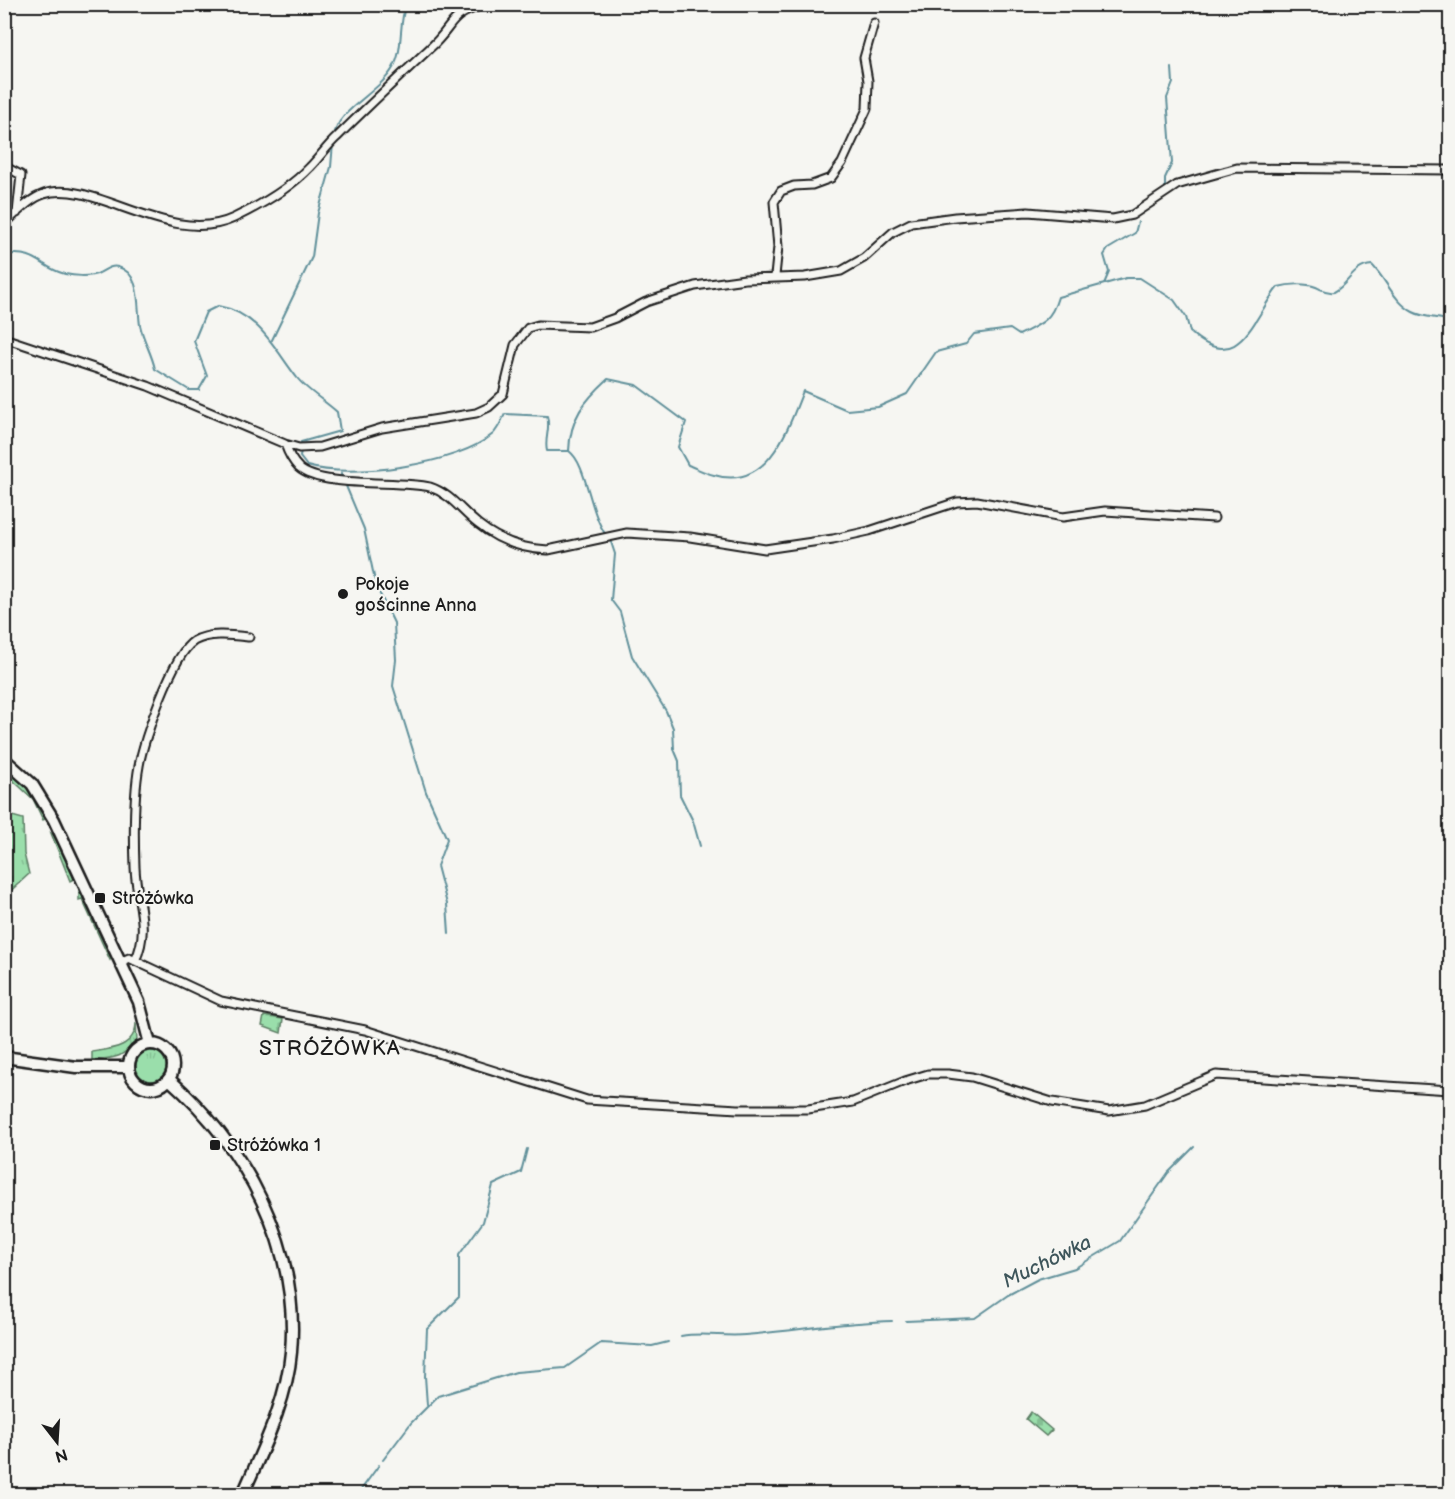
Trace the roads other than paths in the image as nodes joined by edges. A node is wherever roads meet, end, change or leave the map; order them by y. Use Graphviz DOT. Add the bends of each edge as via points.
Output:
graph roads {
  1 [pos="488,4"];
  2 [pos="873,23"];
  3 [pos="4,166"];
  4 [pos="1450,170"];
  5 [pos="17,213"];
  6 [pos="4,224"];
  7 [pos="775,276"];
  8 [pos="4,338"];
  9 [pos="285,444"];
  10 [pos="1214,518"];
  11 [pos="249,638"];
  12 [pos="4,759"];
  13 [pos="135,961"];
  14 [pos="120,962"];
  15 [pos="150,1044"];
  16 [pos="4,1057"];
  17 [pos="128,1067"];
  18 [pos="169,1079"];
  19 [pos="1450,1090"];
  20 [pos="243,1494"];
  1 -- 5 [label="street" via="456,16 436,42 328,145 309,169 256,206 219,222 159,220 68,191 45,193"];
  2 -- 7 [label="street" via="864,58 867,109 842,163 831,178 781,191 774,202 778,247"];
  3 -- 5 [label="street" via="21,175"];
  4 -- 7 [label="street" via="1237,168 1178,185 1125,217 1028,212 911,223 892,232 864,258 841,271 806,277"];
  5 -- 6 [label="street"];
  7 -- 9 [label="street" via="680,290 590,327 528,328 515,345 503,394 489,407 465,416 382,428 320,447"];
  8 -- 9 [label="street" via="148,386"];
  9 -- 10 [label="street" via="300,469 312,476 420,485 444,492 477,524 515,545 548,550 612,534 644,533 765,549 857,534 957,502 977,501 1063,517 1105,511"];
  11 -- 13 [label="street" via="222,635 190,645 172,671 145,741 138,768 134,866 144,934"];
  12 -- 14 [label="main road" via="32,784 45,803"];
  13 -- 14 [label="street" via="129,958"];
  13 -- 19 [label="street" via="220,1000 365,1030 587,1100 808,1109 853,1102 928,1074 972,1077 1052,1102 1110,1111 1145,1105 1216,1075"];
  14 -- 15 [label="main road" via="139,1002"];
  15 -- 17 [label="main road" via="134,1051"];
  15 -- 18 [label="main road" via="171,1055"];
  16 -- 17 [label="main road" via="67,1066"];
  17 -- 18 [label="main road" via="131,1076 145,1088 162,1085"];
  18 -- 20 [label="main road" via="208,1118 252,1182 275,1229 282,1254 291,1353 282,1395"];
}
